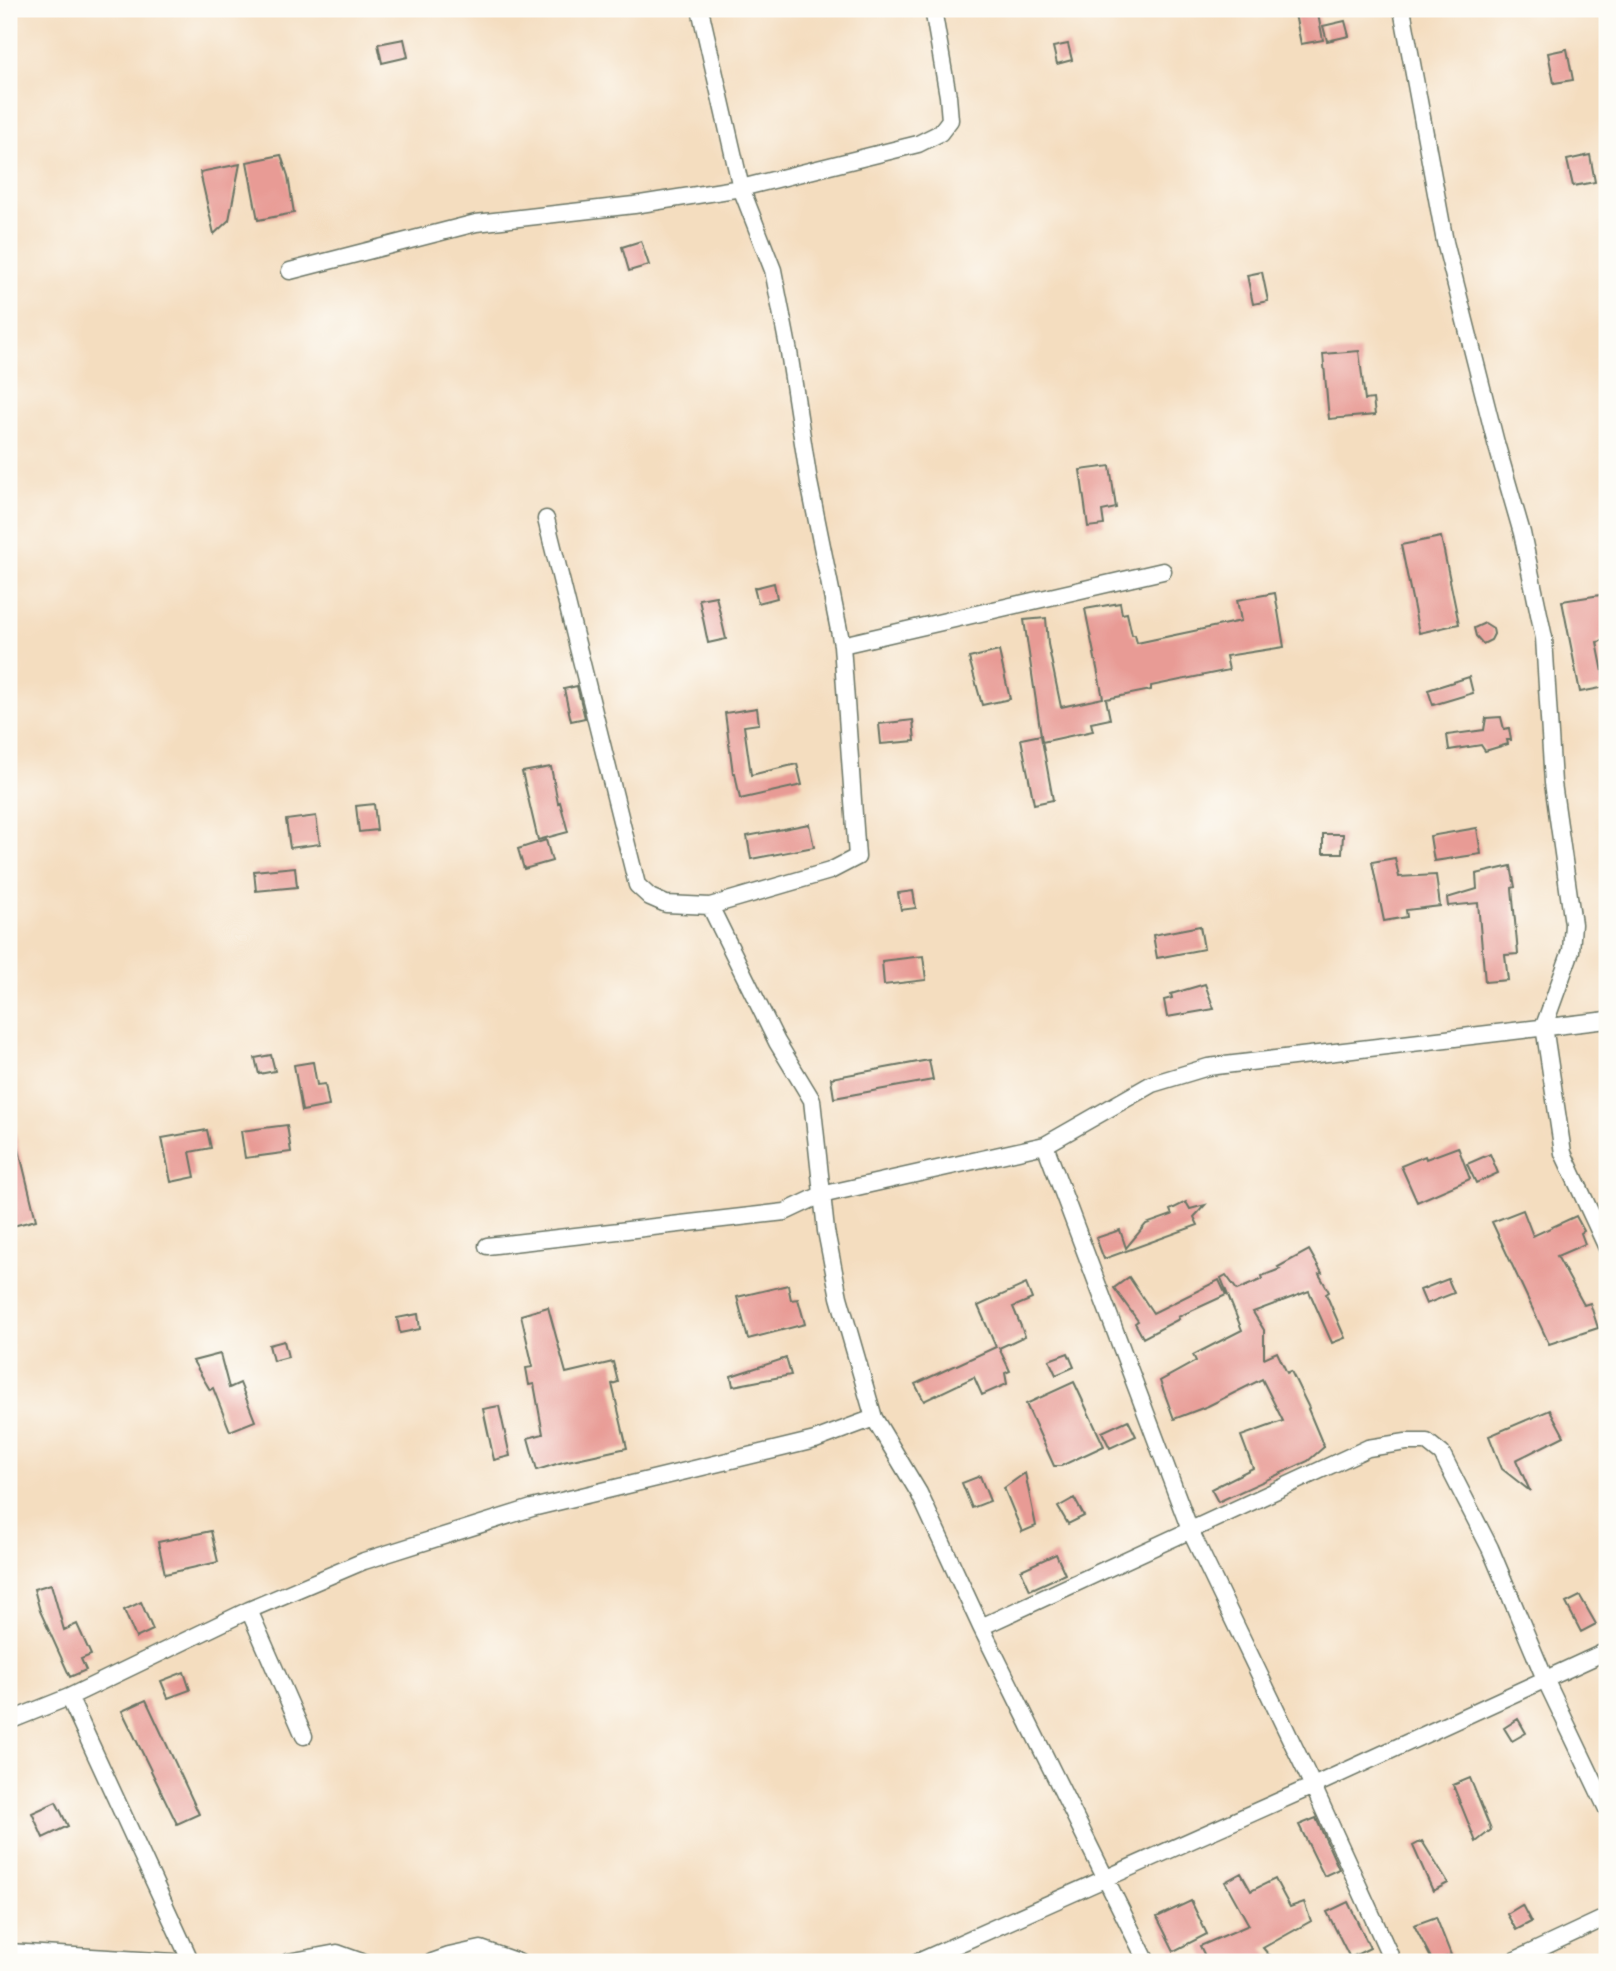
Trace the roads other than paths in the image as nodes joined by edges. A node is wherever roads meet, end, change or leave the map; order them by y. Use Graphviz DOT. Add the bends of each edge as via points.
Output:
graph roads {
  1 [pos="700,9"];
  2 [pos="933,9"];
  3 [pos="1402,9"];
  4 [pos="741,188"];
  5 [pos="290,271"];
  6 [pos="546,519"];
  7 [pos="1163,571"];
  8 [pos="842,645"];
  9 [pos="710,906"];
  10 [pos="1607,1020"];
  11 [pos="1544,1027"];
  12 [pos="1045,1145"];
  13 [pos="821,1195"];
  14 [pos="487,1246"];
  15 [pos="1607,1248"];
  16 [pos="874,1418"];
  17 [pos="1190,1530"];
  18 [pos="248,1610"];
  19 [pos="981,1627"];
  20 [pos="1607,1651"];
  21 [pos="1545,1678"];
  22 [pos="69,1697"];
  23 [pos="9,1721"];
  24 [pos="304,1736"];
  25 [pos="1313,1786"];
  26 [pos="1607,1809"];
  27 [pos="1105,1877"];
  28 [pos="1607,1917"];
  29 [pos="9,1952"];
  30 [pos="174,1962"];
  31 [pos="191,1962"];
  32 [pos="288,1962"];
  33 [pos="362,1962"];
  34 [pos="432,1962"];
  35 [pos="518,1962"];
  36 [pos="918,1962"];
  37 [pos="1147,1962"];
  38 [pos="1393,1962"];
  39 [pos="1511,1962"];
  1 -- 4 [label="street"];
  2 -- 4 [label="street" via="950,120 940,133 918,144"];
  3 -- 11 [label="street" via="1445,242 1522,533 1544,638 1553,783 1573,924 1572,951"];
  4 -- 5 [label="street" via="476,223"];
  4 -- 8 [label="street" via="773,270"];
  6 -- 9 [label="street" via="637,885 666,904"];
  7 -- 8 [label="street"];
  8 -- 9 [label="street" via="857,857 830,871"];
  9 -- 13 [label="street" via="812,1100"];
  10 -- 11 [label="street"];
  11 -- 12 [label="street" via="1208,1067 1152,1084"];
  11 -- 15 [label="street" via="1563,1153"];
  12 -- 13 [label="street"];
  12 -- 17 [label="street"];
  13 -- 14 [label="street" via="785,1212"];
  13 -- 16 [label="street" via="839,1297"];
  16 -- 18 [label="street" via="815,1440 532,1508 364,1561"];
  16 -- 19 [label="street" via="919,1493"];
  17 -- 19 [label="street"];
  17 -- 21 [label="street" via="1368,1448 1427,1443 1442,1454 1490,1548"];
  17 -- 25 [label="street"];
  18 -- 22 [label="street"];
  18 -- 24 [label="street"];
  19 -- 27 [label="street"];
  20 -- 21 [label="street"];
  21 -- 25 [label="street"];
  21 -- 26 [label="street"];
  22 -- 23 [label="street"];
  22 -- 31 [label="street"];
  25 -- 27 [label="street"];
  25 -- 38 [label="street"];
  27 -- 36 [label="street"];
  27 -- 37 [label="street"];
  28 -- 39 [label="street"];
  29 -- 30 [label="street"];
  32 -- 33 [label="street" via="337,1953"];
  34 -- 35 [label="street" via="481,1949"];
}
